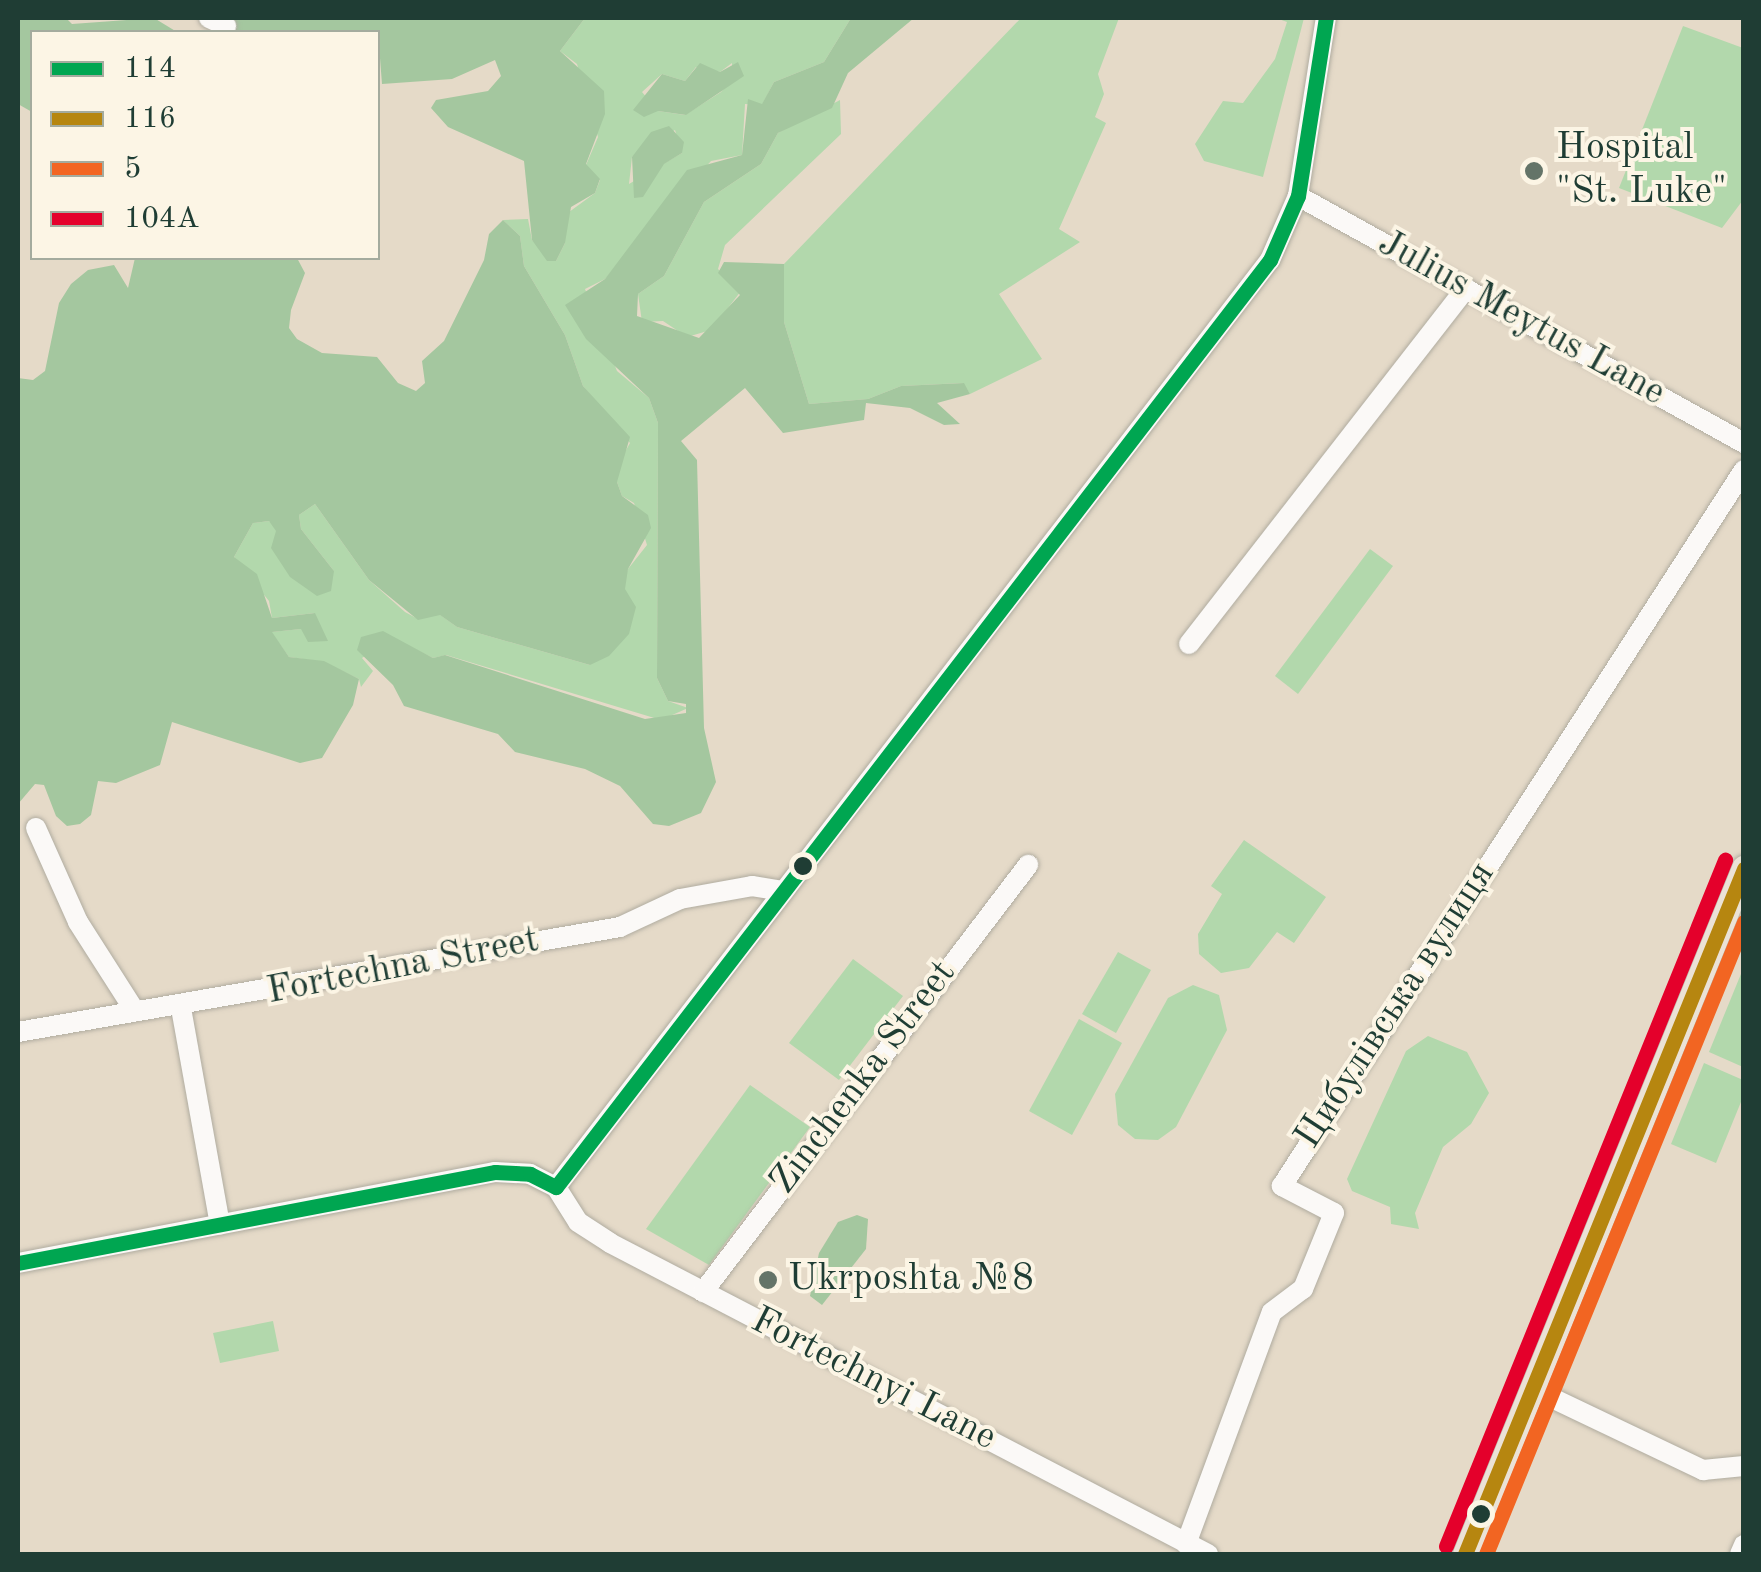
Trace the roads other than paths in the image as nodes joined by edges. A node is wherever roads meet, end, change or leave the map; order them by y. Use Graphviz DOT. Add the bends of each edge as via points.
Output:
graph roads {
  1 [pos="1326,18"];
  2 [pos="1298,196"];
  3 [pos="1466,288"];
  4 [pos="1744,443"];
  5 [pos="1744,470"];
  6 [pos="1189,644"];
  7 [pos="36,828"];
  8 [pos="1028,866"];
  9 [pos="1744,868"];
  10 [pos="784,891"];
  11 [pos="181,1008"];
  12 [pos="135,1011"];
  13 [pos="18,1032"];
  14 [pos="556,1187"];
  15 [pos="220,1225"];
  16 [pos="18,1263"];
  17 [pos="703,1292"];
  18 [pos="1531,1388"];
  19 [pos="1744,1466"];
  20 [pos="1186,1544"];
  21 [pos="1744,1545"];
  22 [pos="1208,1554"];
  23 [pos="1465,1554"];
  24 [pos="1740,1554"];
  1 -- 2 [label="street"];
  2 -- 3 [label="street, Julius Meytus Lane"];
  2 -- 10 [label="street" via="1270,260"];
  3 -- 4 [label="street, Julius Meytus Lane"];
  3 -- 6 [label="street"];
  5 -- 20 [label="street, Цибулівська вулиця" via="1282,1186 1334,1213 1303,1289 1272,1312"];
  7 -- 12 [label="street" via="78,922"];
  8 -- 17 [label="street, Zinchenka Street"];
  9 -- 18 [label="main road"];
  10 -- 11 [label="street, Fortechna Street" via="752,886 680,900 620,927"];
  10 -- 14 [label="street"];
  11 -- 12 [label="street, Fortechna Street"];
  11 -- 15 [label="street"];
  12 -- 13 [label="street, Fortechna Street"];
  14 -- 15 [label="street" via="530,1174 495,1172"];
  14 -- 17 [label="street, Fortechnyi Lane" via="578,1222"];
  15 -- 16 [label="street"];
  17 -- 20 [label="street, Fortechnyi Lane"];
  18 -- 19 [label="street" via="1694,1466"];
  18 -- 23 [label="main road"];
  20 -- 22 [label="street, Fortechnyi Lane"];
  21 -- 24 [label="street"];
}
